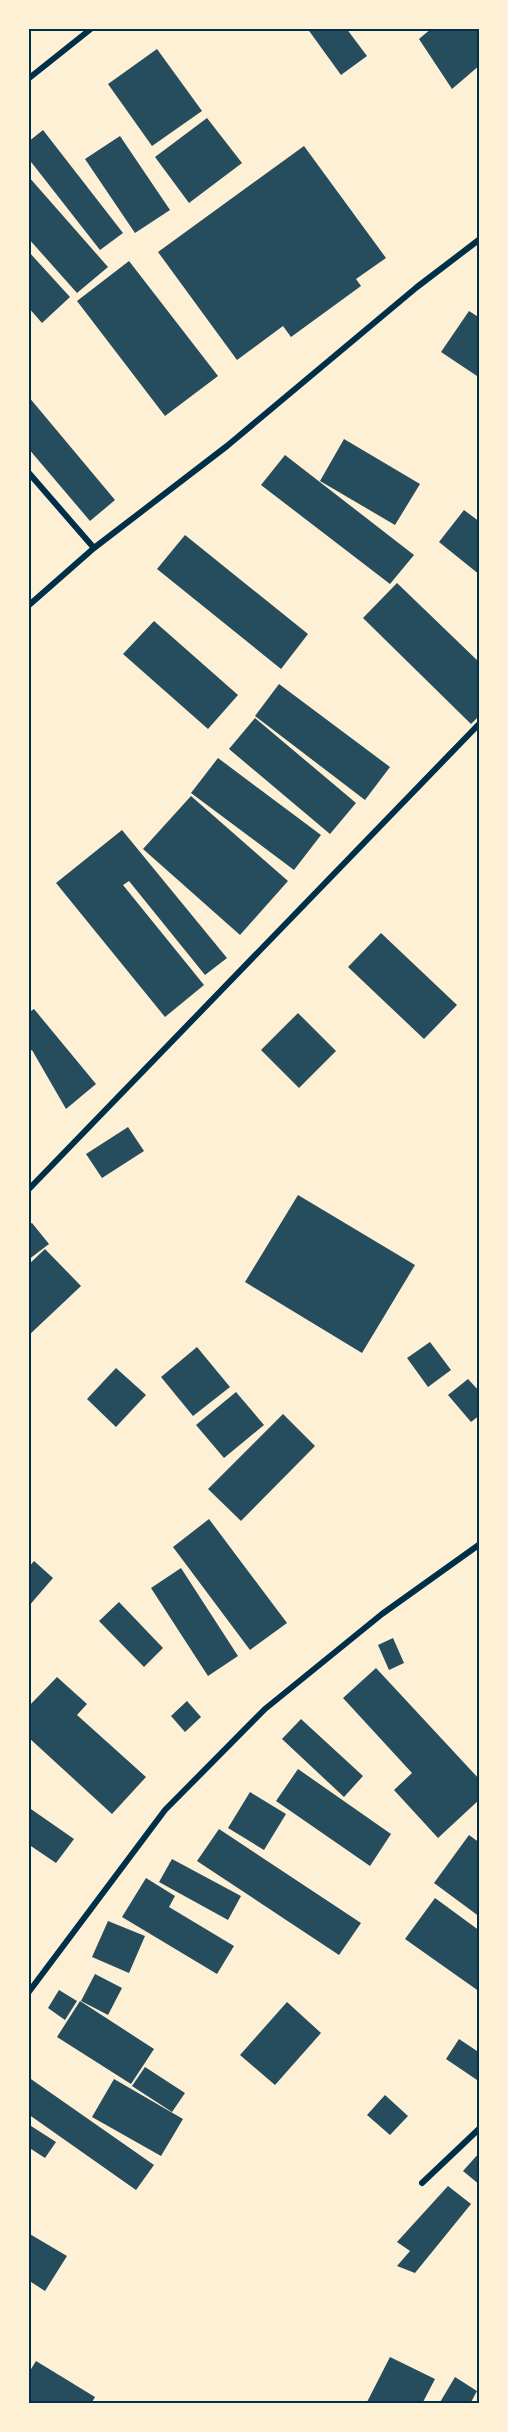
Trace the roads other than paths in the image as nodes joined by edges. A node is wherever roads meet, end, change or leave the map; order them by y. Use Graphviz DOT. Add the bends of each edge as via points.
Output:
graph roads {
  1 [pos="92,28"];
  2 [pos="28,79"];
  3 [pos="480,238"];
  4 [pos="28,472"];
  5 [pos="94,548"];
  6 [pos="28,606"];
  7 [pos="480,723"];
  8 [pos="28,1190"];
  9 [pos="480,1544"];
  10 [pos="28,1993"];
  11 [pos="480,2128"];
  12 [pos="422,2183"];
  1 -- 2 [label="street"];
  3 -- 5 [label="street" via="227,446"];
  4 -- 5 [label="street"];
  5 -- 6 [label="street"];
  7 -- 8 [label="street"];
  9 -- 10 [label="street" via="382,1614 265,1709 165,1810"];
  11 -- 12 [label="street"];
}
